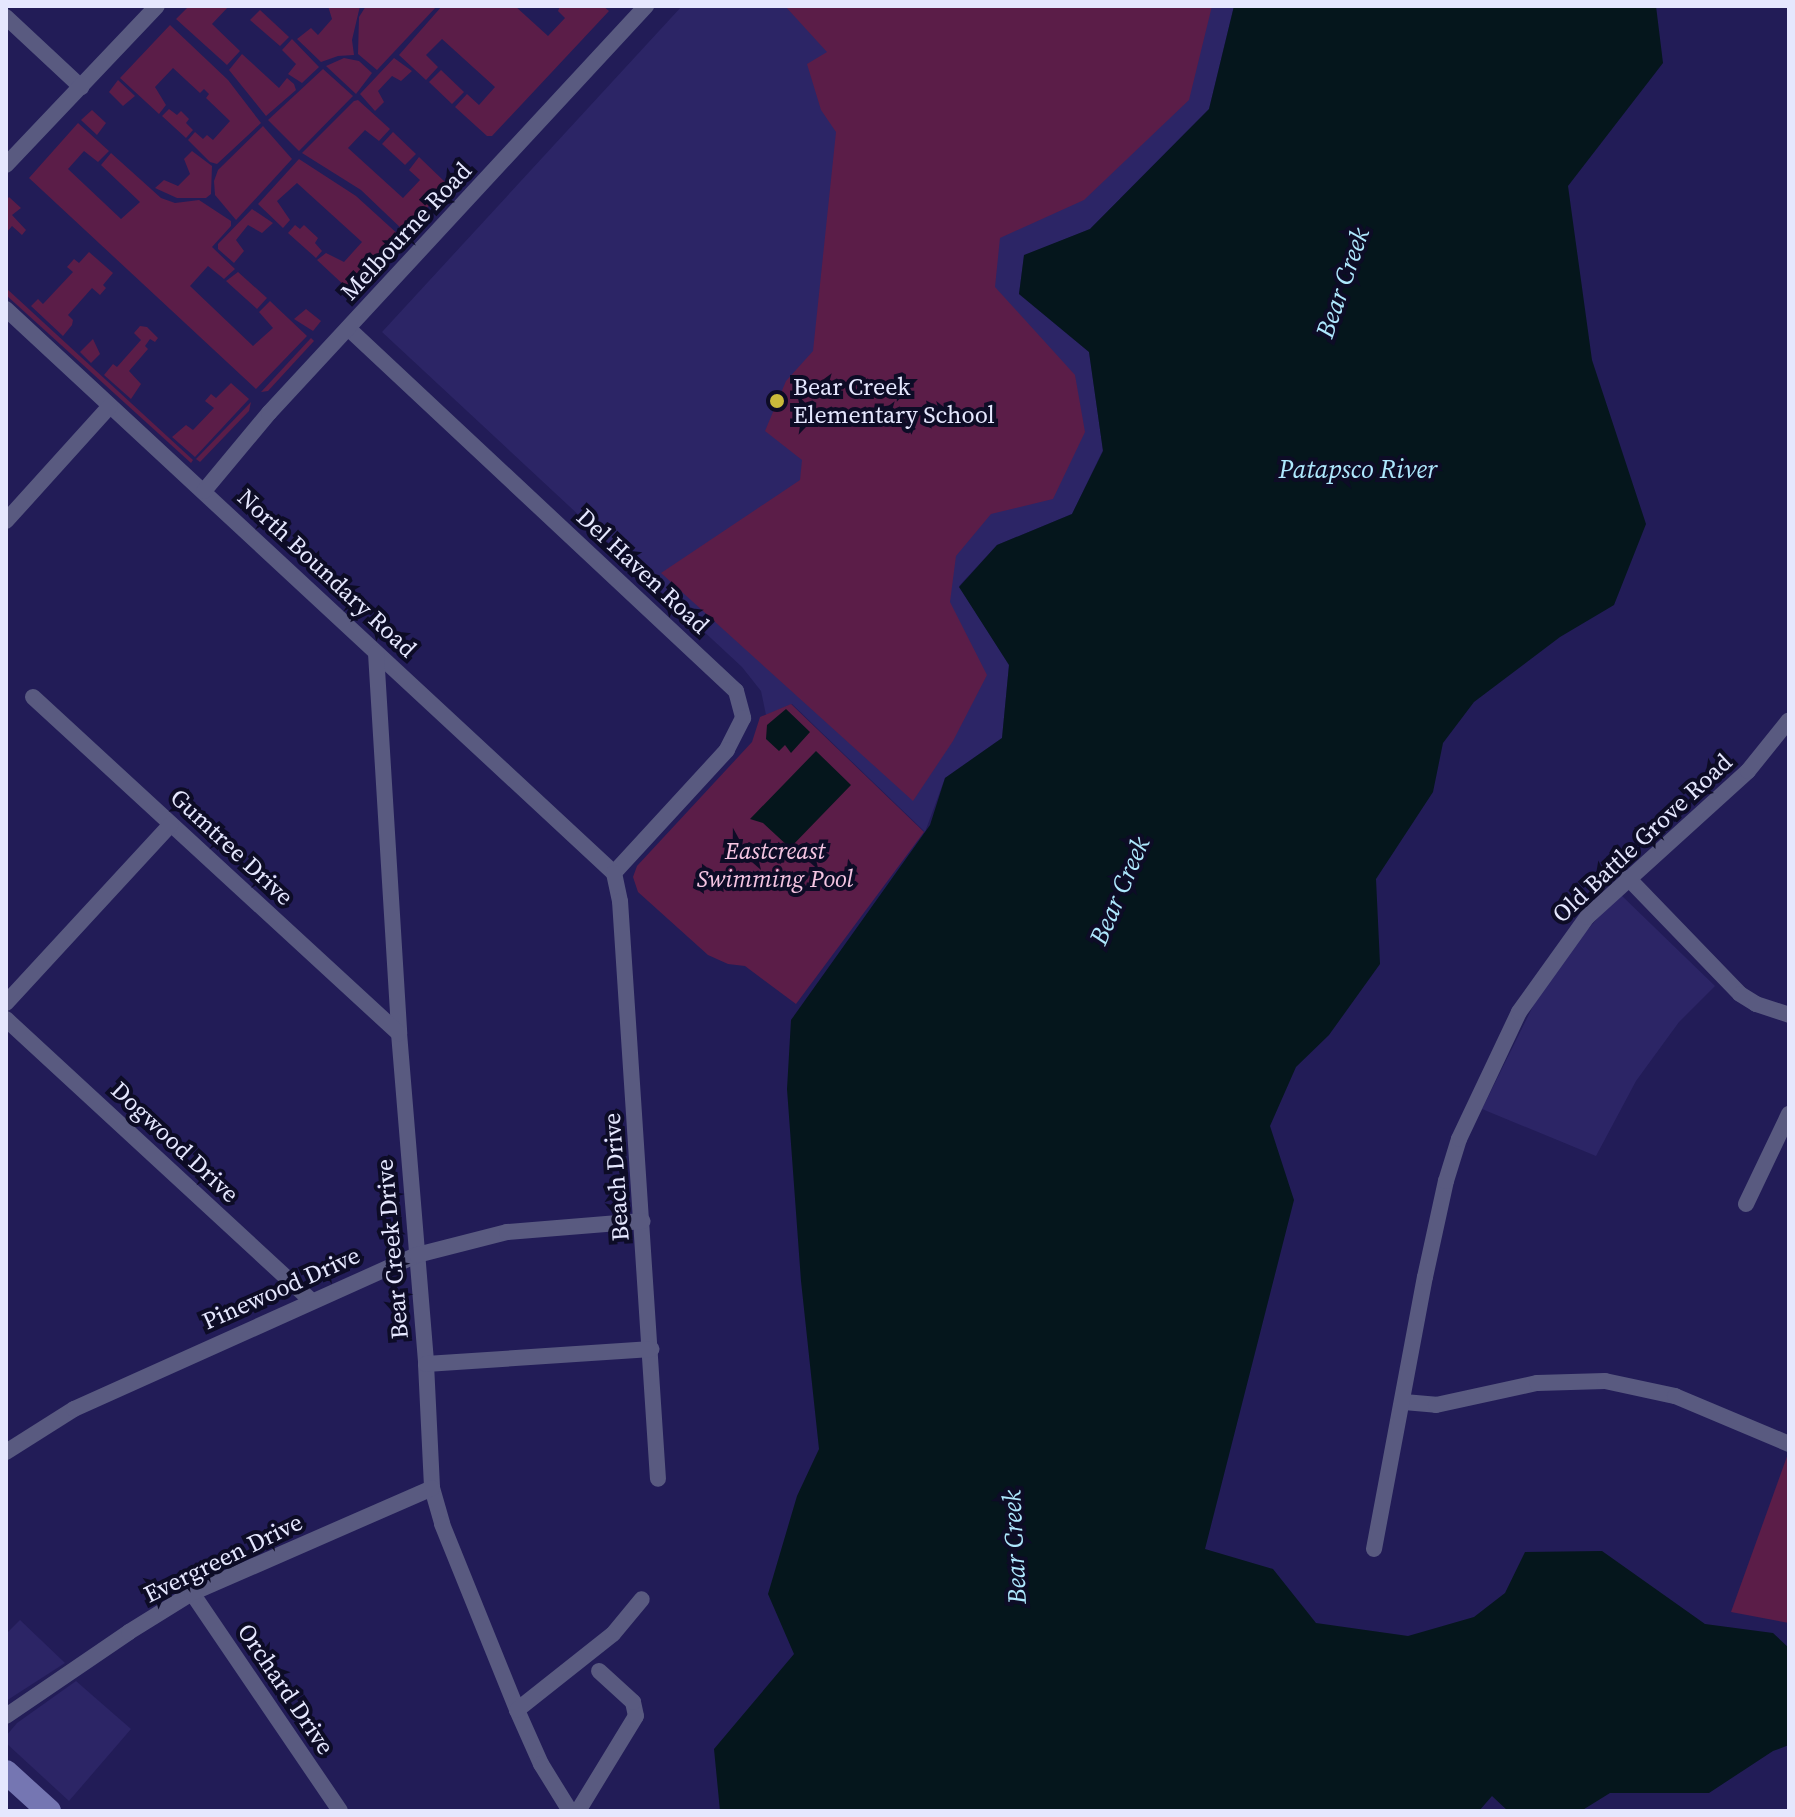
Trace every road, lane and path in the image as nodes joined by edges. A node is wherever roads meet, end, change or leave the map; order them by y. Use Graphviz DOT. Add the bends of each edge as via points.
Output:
graph roads {
  1 [pos="157,6"];
  2 [pos="640,8"];
  3 [pos="6,17"];
  4 [pos="81,87"];
  5 [pos="6,165"];
  6 [pos="6,309"];
  7 [pos="349,329"];
  8 [pos="110,406"];
  9 [pos="204,491"];
  10 [pos="6,521"];
  11 [pos="376,653"];
  12 [pos="33,697"];
  13 [pos="1789,720"];
  14 [pos="171,824"];
  15 [pos="614,873"];
  16 [pos="1628,878"];
  17 [pos="6,1003"];
  18 [pos="1789,1015"];
  19 [pos="6,1019"];
  20 [pos="399,1033"];
  21 [pos="1789,1114"];
  22 [pos="1746,1204"];
  23 [pos="643,1221"];
  24 [pos="417,1255"];
  25 [pos="311,1300"];
  26 [pos="652,1349"];
  27 [pos="426,1364"];
  28 [pos="1404,1402"];
  29 [pos="1789,1444"];
  30 [pos="6,1452"];
  31 [pos="658,1479"];
  32 [pos="432,1488"];
  33 [pos="1374,1549"];
  34 [pos="192,1593"];
  35 [pos="642,1599"];
  36 [pos="599,1671"];
  37 [pos="517,1710"];
  38 [pos="6,1716"];
  39 [pos="6,1772"];
  40 [pos="49,1811"];
  41 [pos="340,1811"];
  42 [pos="570,1811"];
  43 [pos="578,1811"];
  1 -- 4 [label="street"];
  2 -- 7 [label="street, Melbourne Road"];
  3 -- 4 [label="street"];
  4 -- 5 [label="street"];
  6 -- 8 [label="street, North Boundary Road"];
  7 -- 9 [label="street, Melbourne Road"];
  7 -- 15 [label="street, Del Haven Road" via="736,691 743,718 727,750"];
  8 -- 9 [label="street, North Boundary Road"];
  8 -- 10 [label="street"];
  9 -- 11 [label="street, North Boundary Road"];
  11 -- 15 [label="street, North Boundary Road"];
  11 -- 20 [label="street, Bear Creek Drive"];
  12 -- 14 [label="street, Gumtree Drive"];
  13 -- 16 [label="street, Old Battle Grove Road" via="1748,771"];
  14 -- 17 [label="street"];
  14 -- 20 [label="street, Gumtree Drive"];
  15 -- 23 [label="street, Beach Drive"];
  16 -- 18 [label="street" via="1740,994"];
  16 -- 28 [label="street, Old Battle Grove Road" via="1587,917 1534,986 1469,1116 1446,1181"];
  19 -- 25 [label="street, Dogwood Drive"];
  20 -- 24 [label="street, Bear Creek Drive"];
  21 -- 22 [label="street"];
  23 -- 24 [label="street, Pinewood Drive" via="507,1232"];
  23 -- 26 [label="street, Beach Drive"];
  24 -- 25 [label="street, Pinewood Drive"];
  24 -- 27 [label="street, Bear Creek Drive"];
  25 -- 30 [label="street, Pinewood Drive" via="74,1409"];
  26 -- 27 [label="street"];
  26 -- 31 [label="street, Beach Drive"];
  27 -- 32 [label="street, Bear Creek Drive"];
  28 -- 29 [label="street" via="1436,1405 1537,1383 1605,1381 1675,1396"];
  28 -- 33 [label="street, Old Battle Grove Road"];
  32 -- 34 [label="street, Evergreen Drive"];
  32 -- 37 [label="street, Bear Creek Drive"];
  34 -- 38 [label="street, Evergreen Drive"];
  34 -- 41 [label="street, Orchard Drive"];
  35 -- 37 [label="street" via="613,1634"];
  36 -- 43 [label="street" via="633,1702 636,1716"];
  37 -- 42 [label="street, Bear Creek Drive"];
  39 -- 40 [label="main road"];
}
